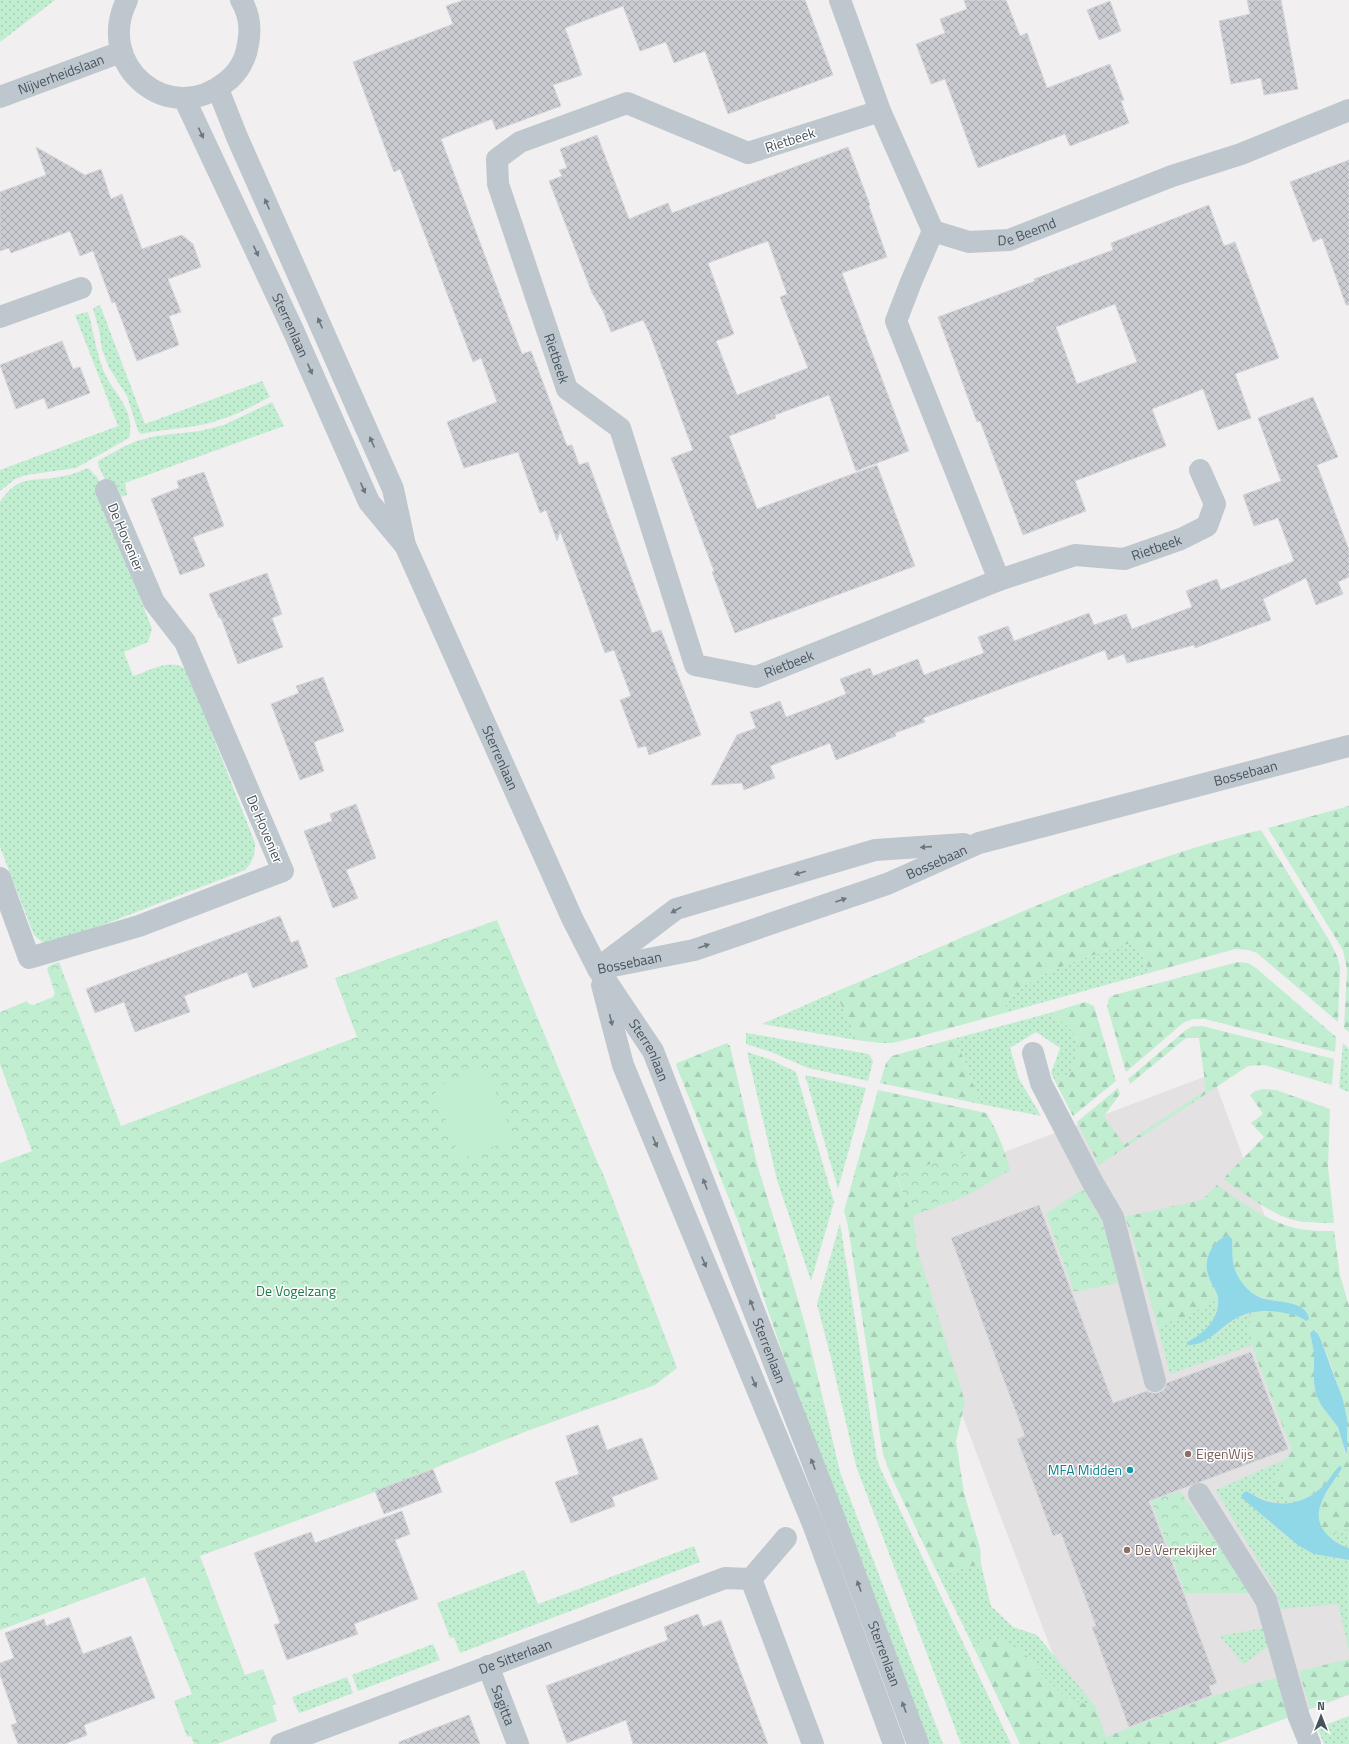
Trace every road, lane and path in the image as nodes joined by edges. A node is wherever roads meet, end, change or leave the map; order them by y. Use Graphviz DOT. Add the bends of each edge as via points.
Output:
graph roads {
  1 [pos="127,0"];
  2 [pos="840,0"];
  3 [pos="244,1"];
  4 [pos="121,52"];
  5 [pos="218,89"];
  6 [pos="0,97"];
  7 [pos="184,98"];
  8 [pos="1349,110"];
  9 [pos="880,111"];
  10 [pos="933,231"];
  11 [pos="81,288"];
  12 [pos="0,317"];
  13 [pos="1200,470"];
  14 [pos="106,490"];
  15 [pos="405,545"];
  16 [pos="999,580"];
  17 [pos="1349,746"];
  18 [pos="979,843"];
  19 [pos="0,878"];
  20 [pos="598,969"];
  21 [pos="1033,1053"];
  22 [pos="1155,1381"];
  23 [pos="1199,1494"];
  24 [pos="786,1538"];
  25 [pos="751,1579"];
  26 [pos="488,1666"];
  27 [pos="281,1744"];
  28 [pos="518,1744"];
  29 [pos="813,1744"];
  30 [pos="894,1744"];
  31 [pos="918,1744"];
  32 [pos="1310,1744"];
  1 -- 4 [label="street" via="121,12 118,32"];
  2 -- 9 [label="street"];
  3 -- 5 [label="street" via="250,34 247,50 241,65"];
  4 -- 6 [label="street, Nijverheidslaan"];
  4 -- 7 [label="street" via="128,67 152,90"];
  5 -- 7 [label="street" via="202,96"];
  15 -- 5 [label="street, Sterrenlaan, one-way" via="393,489"];
  7 -- 15 [label="street, Sterrenlaan, one-way" via="293,330 369,502"];
  8 -- 10 [label="street, De Beemd" via="1241,154 1172,176 1009,240 969,242"];
  9 -- 10 [label="street"];
  9 -- 16 [label="street, Rietbeek" via="748,153 627,103 520,142 496,159 498,184 566,389 620,428 695,665 756,677"];
  10 -- 16 [label="street" via="896,322"];
  11 -- 12 [label="street"];
  13 -- 16 [label="street, Rietbeek" via="1215,504 1207,526 1180,539 1124,559 1075,555"];
  14 -- 19 [label="street, De Hovenier" via="154,602 185,642 283,871 139,926 29,958"];
  15 -- 20 [label="street, Sterrenlaan" via="572,918"];
  17 -- 18 [label="street, Bossebaan"];
  20 -- 18 [label="street, Bossebaan, one-way" via="694,950 887,884"];
  18 -- 20 [label="street, Bossebaan, one-way" via="875,850 676,909"];
  20 -- 30 [label="street, Sterrenlaan, one-way" via="622,1065 813,1524"];
  31 -- 20 [label="street, Sterrenlaan, one-way" via="653,1051"];
  21 -- 22 [label="street" via="1041,1083 1113,1217"];
  23 -- 32 [label="street" via="1266,1600 1299,1717"];
  24 -- 25 [label="street"];
  25 -- 26 [label="street, De Sitterlaan" via="725,1578"];
  25 -- 29 [label="street"];
  26 -- 27 [label="street, De Sitterlaan"];
  26 -- 28 [label="street, Sagitta"];
}
